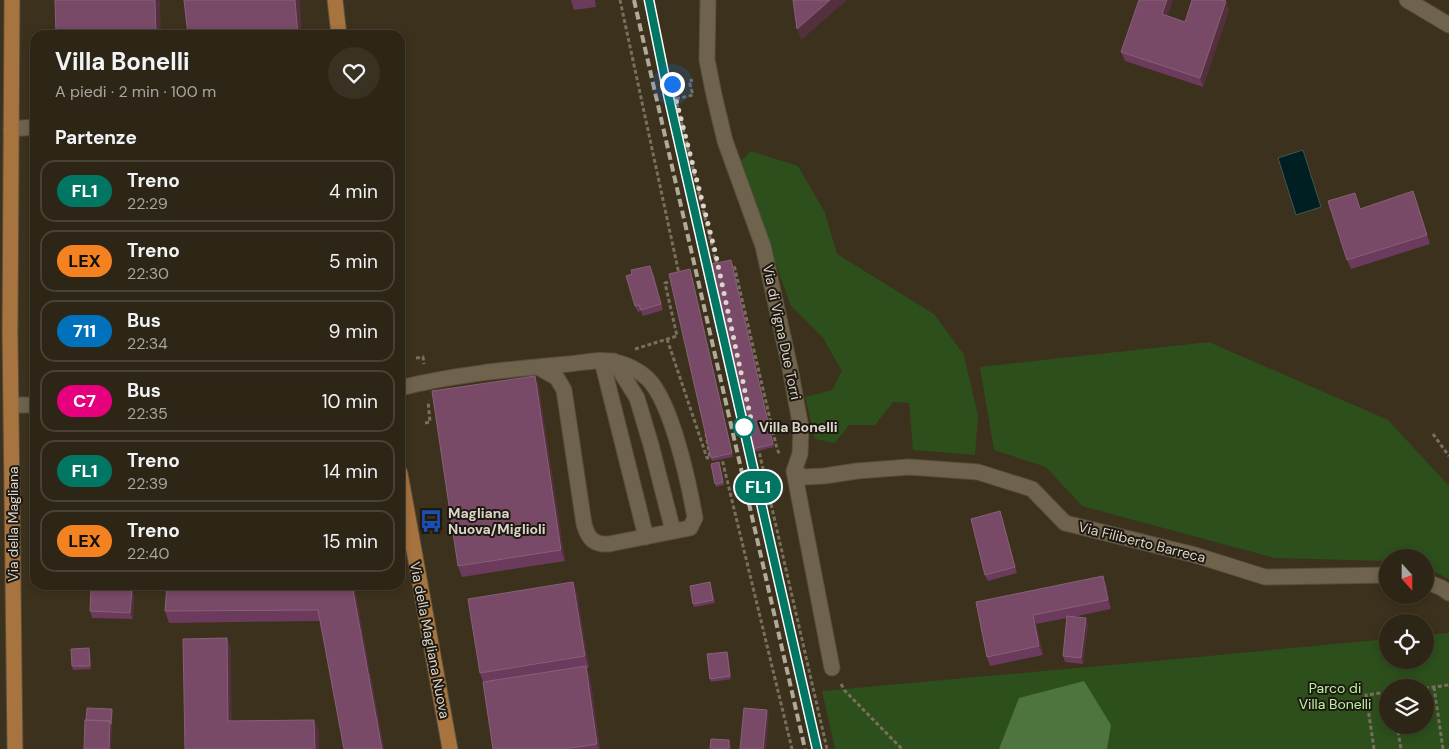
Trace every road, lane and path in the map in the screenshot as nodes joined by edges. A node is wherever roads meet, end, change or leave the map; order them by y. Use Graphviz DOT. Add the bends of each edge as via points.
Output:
graph roads {
  1 [pos="12,0"];
  2 [pos="335,0"];
  3 [pos="620,0"];
  4 [pos="708,0"];
  5 [pos="1407,0"];
  6 [pos="1449,25"];
  7 [pos="339,30"];
  8 [pos="672,84"];
  9 [pos="30,127"];
  10 [pos="11,129"];
  11 [pos="729,266"];
  12 [pos="748,319"];
  13 [pos="5,332"];
  14 [pos="668,338"];
  15 [pos="416,358"];
  16 [pos="608,361"];
  17 [pos="5,366"];
  18 [pos="538,367"];
  19 [pos="424,368"];
  20 [pos="405,387"];
  21 [pos="427,398"];
  22 [pos="12,405"];
  23 [pos="30,405"];
  24 [pos="425,423"];
  25 [pos="705,429"];
  26 [pos="1432,434"];
  27 [pos="756,441"];
  28 [pos="721,454"];
  29 [pos="1449,456"];
  30 [pos="794,470"];
  31 [pos="405,501"];
  32 [pos="673,531"];
  33 [pos="646,537"];
  34 [pos="1379,575"];
  35 [pos="1434,585"];
  36 [pos="1449,593"];
  37 [pos="832,668"];
  38 [pos="1449,685"];
  39 [pos="1434,687"];
  40 [pos="1379,693"];
  41 [pos="1398,734"];
  42 [pos="15,749"];
  43 [pos="450,749"];
  44 [pos="792,749"];
  45 [pos="827,749"];
  46 [pos="902,749"];
  47 [pos="1374,749"];
  48 [pos="1401,749"];
  49 [pos="1442,749"];
  1 -- 10 [label="main road, Via della Magliana"];
  2 -- 7 [label="main road"];
  3 -- 14 [label="path" via="680,279 665,283 677,336"];
  4 -- 30 [label="street, Via di Vigna Due Torri" via="708,60 714,95 725,141 763,246 801,428 800,454"];
  5 -- 6 [label="street"];
  8 -- 11 [label="path" via="718,269"];
  9 -- 10 [label="street"];
  10 -- 13 [label="main road, Via della Magliana"];
  11 -- 12 [label="path" via="741,318"];
  11 -- 12 [label="path" via="734,265"];
  12 -- 30 [label="path" via="777,449"];
  13 -- 17 [label="main road, Via della Magliana"];
  14 -- 16 [label="path"];
  14 -- 25 [label="path" via="707,458 710,458"];
  15 -- 19 [label="path" via="423,357"];
  16 -- 18 [label="street"];
  16 -- 32 [label="street" via="637,398"];
  16 -- 32 [label="street" via="640,372 656,388 665,406 695,518 690,528"];
  16 -- 33 [label="street"];
  17 -- 22 [label="main road, Via della Magliana"];
  18 -- 20 [label="street"];
  18 -- 33 [label="street" via="557,378 564,390 588,537 601,544"];
  21 -- 24 [label="path" via="430,422"];
  22 -- 23 [label="street"];
  22 -- 42 [label="main road, Via della Magliana"];
  26 -- 29 [label="path"];
  27 -- 45 [label="path"];
  28 -- 44 [label="path"];
  30 -- 34 [label="street, Via Filiberto Barreca" via="803,477 909,467 978,472 1032,489 1065,523 1194,555 1265,578"];
  30 -- 37 [label="street, Via di Vigna Due Torri"];
  31 -- 43 [label="main road, Via della Magliana Nuova"];
  32 -- 33 [label="street"];
  35 -- 36 [label="street"];
  37 -- 46 [label="path" via="845,691"];
  38 -- 39 [label="path"];
  39 -- 49 [label="path"];
  40 -- 47 [label="path" via="1366,695"];
  41 -- 48 [label="path"];
}
